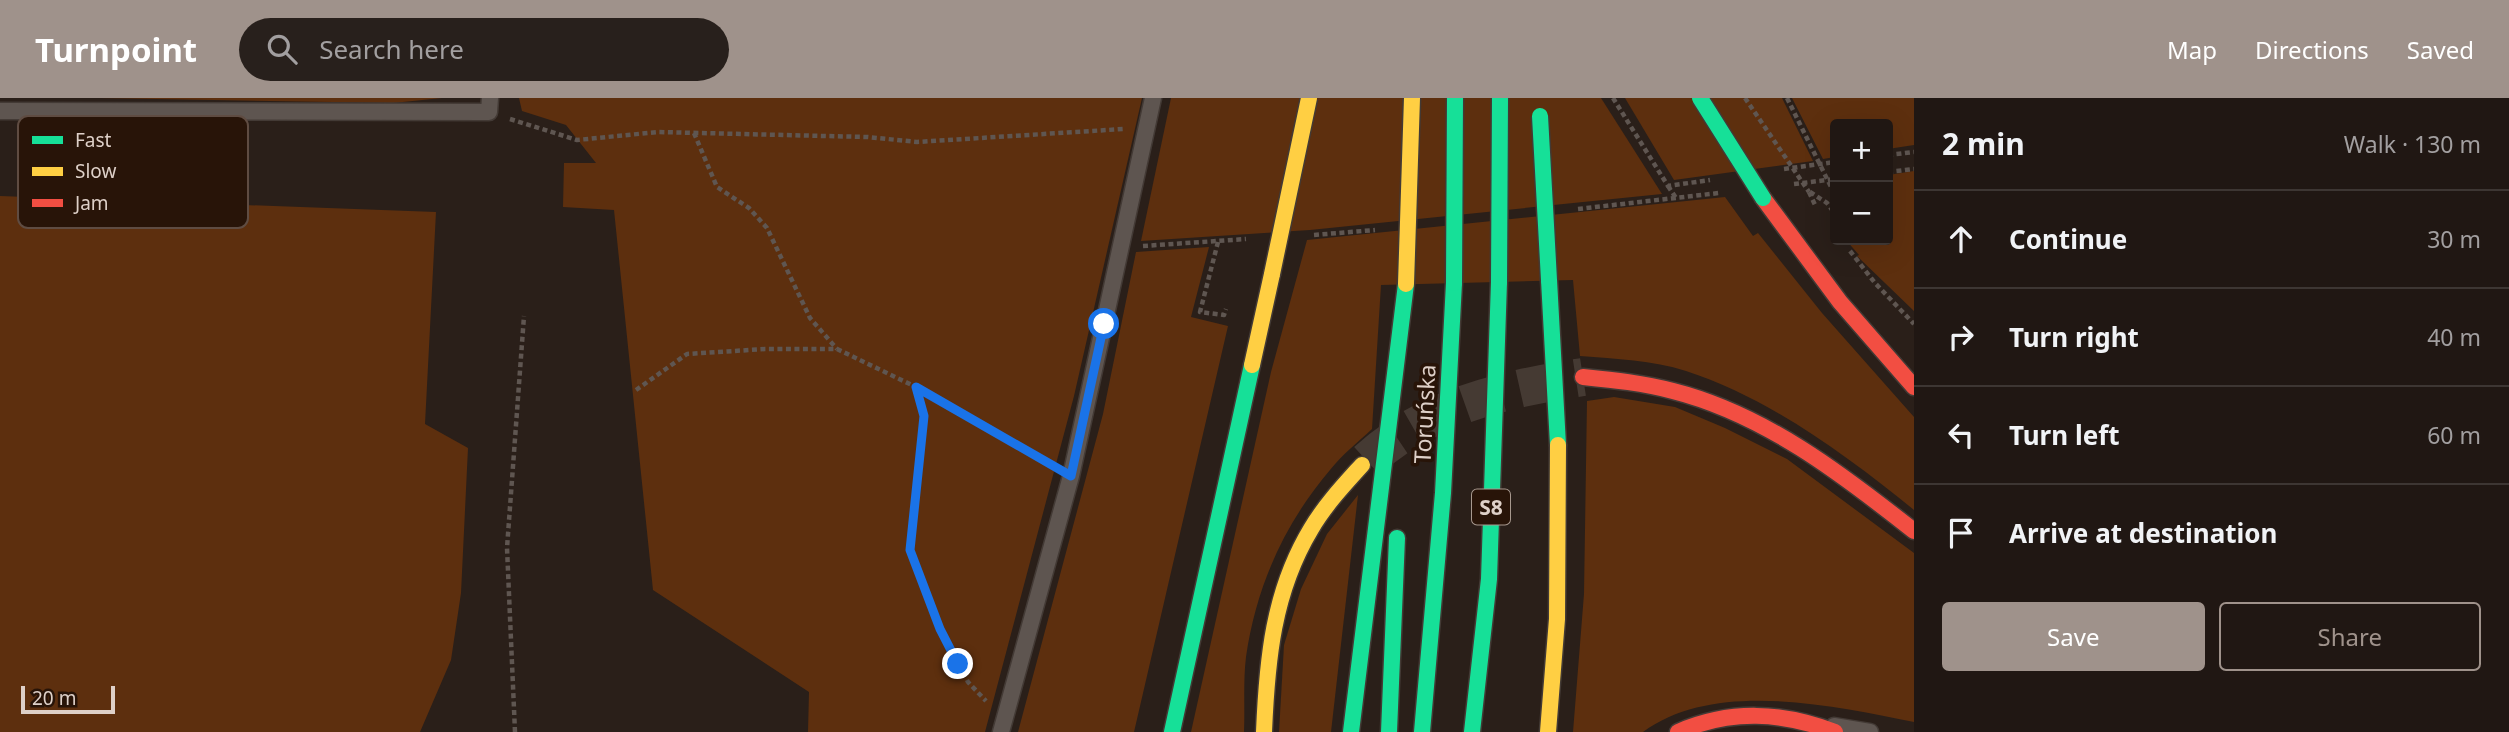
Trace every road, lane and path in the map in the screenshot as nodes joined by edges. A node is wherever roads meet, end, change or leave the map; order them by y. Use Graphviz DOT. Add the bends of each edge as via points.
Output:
graph roads {
  1 [pos="1153,98"];
  2 [pos="1310,98"];
  3 [pos="1412,98"];
  4 [pos="1455,98"];
  5 [pos="1500,98"];
  6 [pos="1540,98"];
  7 [pos="1700,98"];
  8 [pos="1745,98"];
  9 [pos="1787,98"];
  10 [pos="489,105"];
  11 [pos="0,111"];
  12 [pos="1147,127"];
  13 [pos="694,133"];
  14 [pos="1914,152"];
  15 [pos="1893,154"];
  16 [pos="1914,169"];
  17 [pos="1893,171"];
  18 [pos="1827,180"];
  19 [pos="1830,180"];
  20 [pos="1668,186"];
  21 [pos="1830,186"];
  22 [pos="1809,192"];
  23 [pos="1676,198"];
  24 [pos="1830,208"];
  25 [pos="1817,210"];
  26 [pos="1218,241"];
  27 [pos="1849,251"];
  28 [pos="1814,268"];
  29 [pos="1406,284"];
  30 [pos="1228,303"];
  31 [pos="524,316"];
  32 [pos="1914,324"];
  33 [pos="837,349"];
  34 [pos="1914,365"];
  35 [pos="1583,377"];
  36 [pos="916,387"];
  37 [pos="1914,387"];
  38 [pos="636,390"];
  39 [pos="1400,460"];
  40 [pos="1362,465"];
  41 [pos="1071,476"];
  42 [pos="1398,528"];
  43 [pos="1914,531"];
  44 [pos="1807,722"];
  45 [pos="1003,727"];
  46 [pos="515,732"];
  47 [pos="1171,732"];
  48 [pos="1264,732"];
  49 [pos="1351,732"];
  50 [pos="1388,732"];
  51 [pos="1422,732"];
  52 [pos="1472,732"];
  53 [pos="1548,732"];
  54 [pos="1678,732"];
  55 [pos="1835,732"];
  56 [pos="1870,732"];
  1 -- 12 [label="lane"];
  2 -- 47 [label="main road, bridge"];
  3 -- 29 [label="main road, bridge"];
  4 -- 51 [label="main road, Toruńska / S8, bridge" via="1454,283 1443,493"];
  5 -- 52 [label="main road, S8, bridge" via="1489,579"];
  6 -- 53 [label="main road, bridge" via="1559,424 1558,615"];
  7 -- 28 [label="main road, bridge"];
  8 -- 22 [label="path, bridge"];
  9 -- 18 [label="path"];
  10 -- 11 [label="lane"];
  10 -- 13 [label="path" via="577,139"];
  12 -- 13 [label="path" via="917,142"];
  12 -- 41 [label="lane"];
  13 -- 33 [label="path" via="717,187 749,208 767,228 810,318"];
  14 -- 15 [label="path"];
  16 -- 17 [label="path"];
  18 -- 19 [label="path"];
  18 -- 21 [label="path"];
  20 -- 23 [label="path"];
  22 -- 24 [label="path"];
  22 -- 25 [label="path"];
  26 -- 30 [label="path" via="1200,312 1224,315"];
  27 -- 32 [label="path"];
  28 -- 34 [label="main road"];
  28 -- 37 [label="main road"];
  29 -- 39 [label="main road"];
  29 -- 49 [label="main road"];
  31 -- 46 [label="path" via="507,548"];
  33 -- 36 [label="path"];
  33 -- 38 [label="path" via="687,354"];
  35 -- 43 [label="main road" via="1676,389 1748,418 1818,459"];
  36 -- 41 [label="path"];
  36 -- 45 [label="path" via="924,416 910,550 940,629 968,682"];
  40 -- 48 [label="main road" via="1311,528 1287,575 1268,647"];
  41 -- 45 [label="lane"];
  42 -- 50 [label="main road"];
  44 -- 54 [label="main road" via="1753,714 1703,722"];
  44 -- 55 [label="main road"];
  44 -- 56 [label="lane"];
}
